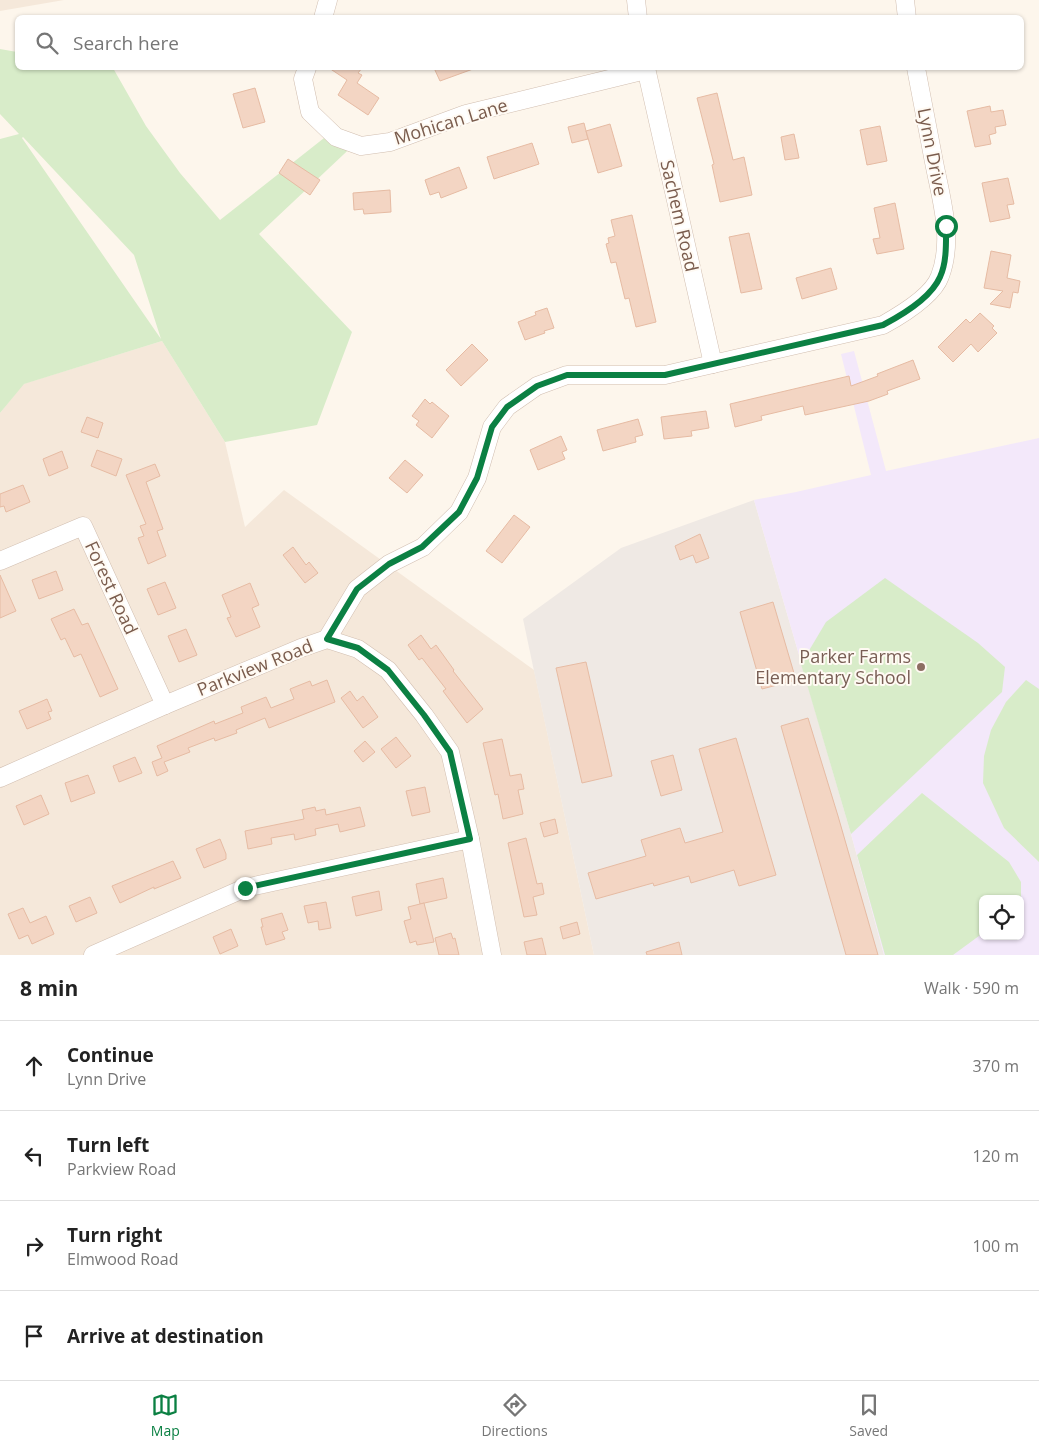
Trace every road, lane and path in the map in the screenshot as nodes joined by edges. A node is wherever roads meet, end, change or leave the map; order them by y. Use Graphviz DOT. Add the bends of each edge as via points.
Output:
graph roads {
  1 [pos="328,0"];
  2 [pos="636,0"];
  3 [pos="905,0"];
  4 [pos="324,15"];
  5 [pos="638,15"];
  6 [pos="907,15"];
  7 [pos="306,70"];
  8 [pos="642,70"];
  9 [pos="646,70"];
  10 [pos="916,70"];
  11 [pos="713,364"];
  12 [pos="0,562"];
  13 [pos="327,639"];
  14 [pos="165,705"];
  15 [pos="0,778"];
  16 [pos="470,839"];
  17 [pos="94,955"];
  18 [pos="492,955"];
  1 -- 4 [label="street"];
  2 -- 5 [label="street"];
  3 -- 6 [label="street"];
  7 -- 8 [label="street, Mohican Lane" via="303,79 310,112 336,137 360,146 390,142 466,114"];
  9 -- 11 [label="street, Sachem Road"];
  10 -- 11 [label="street, Lynn Drive" via="946,226 940,277 906,313 883,325"];
  11 -- 13 [label="street, Lynn Drive" via="665,375 567,375 537,386 507,407 492,427 477,478 459,512 422,547 389,564 357,589"];
  12 -- 14 [label="street, Forest Road" via="83,526"];
  13 -- 14 [label="street, Parkview Road"];
  13 -- 16 [label="street, Parkview Road" via="358,648 388,670 424,715 450,752"];
  14 -- 15 [label="street, Parkview Road"];
  16 -- 17 [label="street" via="245,888"];
  16 -- 18 [label="street, Parkview Road"];
}
